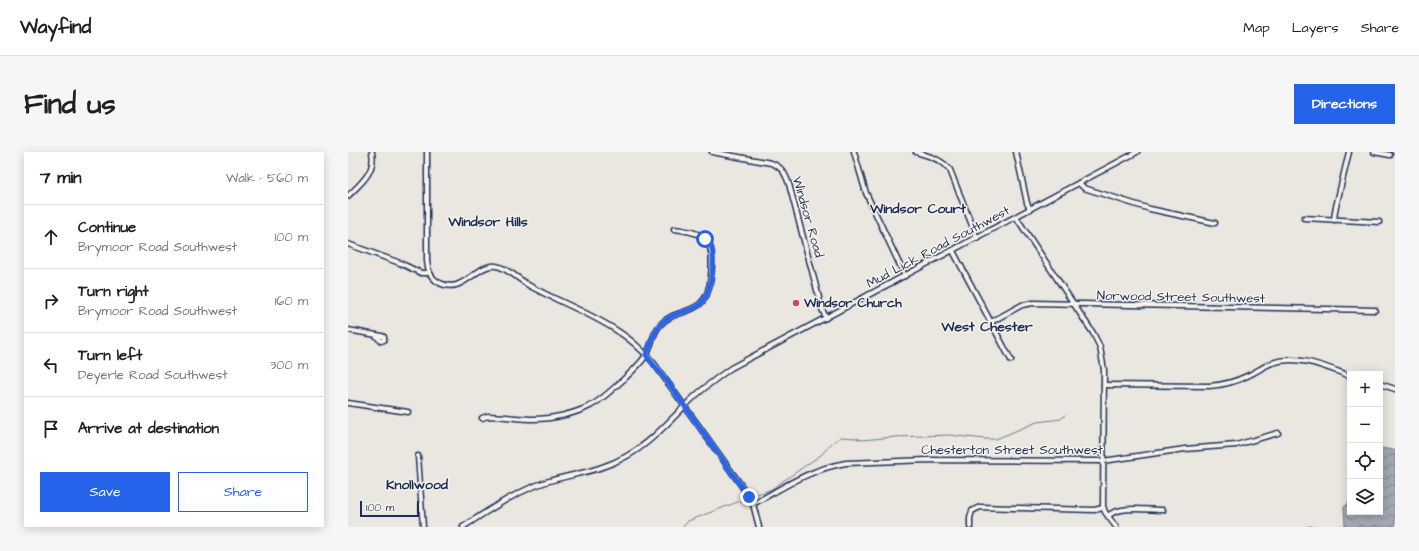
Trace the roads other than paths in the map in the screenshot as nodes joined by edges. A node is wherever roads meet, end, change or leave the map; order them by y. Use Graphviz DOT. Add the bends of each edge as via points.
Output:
graph roads {
  1 [pos="372,152"];
  2 [pos="427,152"];
  3 [pos="712,152"];
  4 [pos="854,152"];
  5 [pos="916,152"];
  6 [pos="1016,152"];
  7 [pos="1138,152"];
  8 [pos="1349,152"];
  9 [pos="1374,152"];
  10 [pos="1390,155"];
  11 [pos="1079,183"];
  12 [pos="348,196"];
  13 [pos="1030,209"];
  14 [pos="1016,217"];
  15 [pos="1304,218"];
  16 [pos="1334,220"];
  17 [pos="1379,222"];
  18 [pos="1214,223"];
  19 [pos="674,229"];
  20 [pos="977,238"];
  21 [pos="348,244"];
  22 [pos="953,251"];
  23 [pos="430,273"];
  24 [pos="905,276"];
  25 [pos="1074,304"];
  26 [pos="1374,310"];
  27 [pos="826,318"];
  28 [pos="991,322"];
  29 [pos="348,330"];
  30 [pos="376,336"];
  31 [pos="646,355"];
  32 [pos="1011,360"];
  33 [pos="1347,375"];
  34 [pos="1104,384"];
  35 [pos="1383,385"];
  36 [pos="1395,389"];
  37 [pos="348,403"];
  38 [pos="685,406"];
  39 [pos="408,412"];
  40 [pos="482,418"];
  41 [pos="1278,434"];
  42 [pos="418,456"];
  43 [pos="1103,461"];
  44 [pos="753,504"];
  45 [pos="1103,508"];
  46 [pos="1162,510"];
  47 [pos="1108,516"];
  48 [pos="423,527"];
  49 [pos="463,527"];
  50 [pos="759,527"];
  51 [pos="970,527"];
  52 [pos="1116,527"];
  1 -- 12 [label="street" via="371,170"];
  2 -- 23 [label="street" via="427,261"];
  3 -- 27 [label="street, Windsor Road" via="768,162 784,171"];
  4 -- 24 [label="street" via="866,193"];
  5 -- 20 [label="street" via="940,160 947,166"];
  6 -- 13 [label="street"];
  7 -- 11 [label="street, Mud Lick Road Southwest"];
  8 -- 16 [label="street"];
  9 -- 10 [label="street"];
  11 -- 13 [label="street, Mud Lick Road Southwest"];
  11 -- 18 [label="street" via="1084,188 1142,206"];
  13 -- 14 [label="street, Mud Lick Road Southwest"];
  14 -- 20 [label="street, Mud Lick Road Southwest"];
  14 -- 25 [label="street"];
  15 -- 16 [label="street"];
  16 -- 17 [label="street"];
  19 -- 31 [label="street" via="702,236 711,246 713,255 710,286 705,299 699,305 663,321 656,330"];
  20 -- 22 [label="street, Mud Lick Road Southwest"];
  21 -- 23 [label="street" via="421,273"];
  22 -- 24 [label="street, Mud Lick Road Southwest"];
  22 -- 28 [label="street"];
  23 -- 31 [label="street" via="437,281 455,285 491,266 501,267 529,285 618,331"];
  24 -- 27 [label="street, Mud Lick Road Southwest"];
  25 -- 26 [label="street, Norwood Street Southwest"];
  25 -- 28 [label="street, Norwood Street Southwest" via="1027,304"];
  25 -- 34 [label="street" via="1100,347"];
  27 -- 38 [label="street, Mud Lick Road Southwest" via="732,368"];
  28 -- 32 [label="street"];
  29 -- 30 [label="street"];
  31 -- 38 [label="street"];
  31 -- 40 [label="street" via="602,398 583,409 533,419 488,416"];
  33 -- 34 [label="street" via="1303,361 1289,360 1274,363 1237,381 1220,385"];
  34 -- 43 [label="street"];
  35 -- 36 [label="street"];
  37 -- 39 [label="street"];
  38 -- 44 [label="street"];
  38 -- 49 [label="street, Mud Lick Road Southwest" via="649,441 616,462 533,487"];
  41 -- 43 [label="street, Chesterton Street Southwest" via="1236,445 1185,449"];
  42 -- 48 [label="street"];
  43 -- 44 [label="street, Chesterton Street Southwest" via="928,460 846,463 812,472"];
  43 -- 45 [label="street"];
  44 -- 50 [label="street"];
  45 -- 47 [label="street"];
  45 -- 51 [label="street" via="1094,510 980,507 972,511"];
  46 -- 47 [label="street" via="1123,510"];
  47 -- 52 [label="street"];
}
